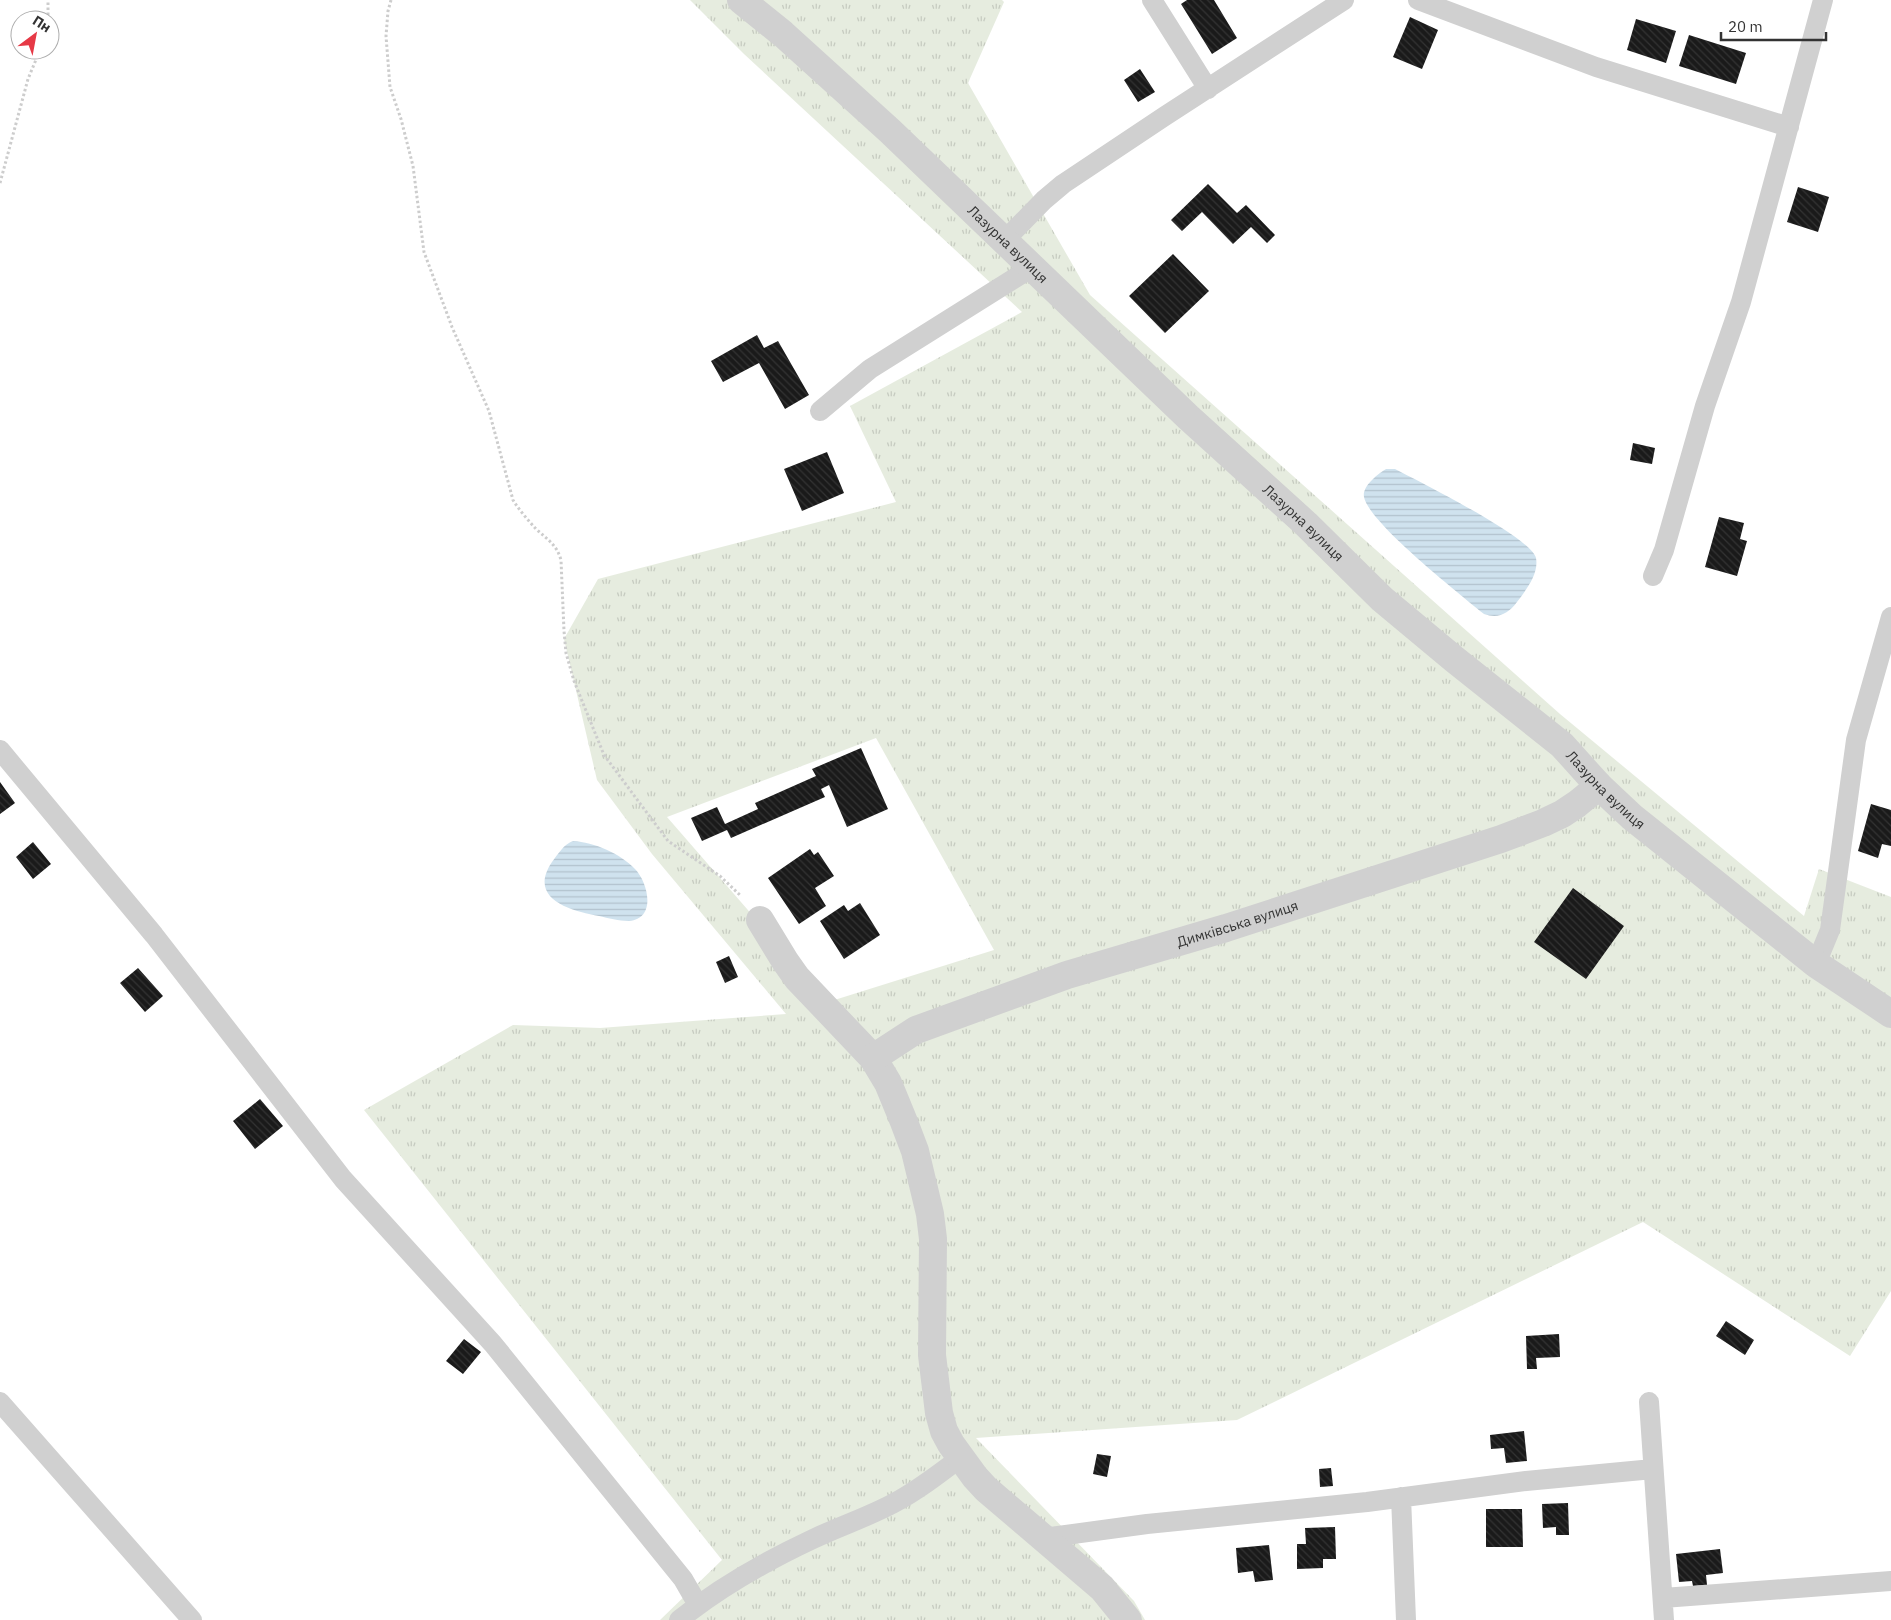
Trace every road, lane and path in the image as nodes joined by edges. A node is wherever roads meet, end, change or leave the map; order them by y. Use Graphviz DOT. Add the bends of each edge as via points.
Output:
graph roads {
  1 [pos="391,0"];
  2 [pos="741,0"];
  3 [pos="1152,0"];
  4 [pos="1344,0"];
  5 [pos="1418,0"];
  6 [pos="1823,0"];
  7 [pos="36,60"];
  8 [pos="1208,89"];
  9 [pos="1789,127"];
  10 [pos="0,183"];
  11 [pos="1004,241"];
  12 [pos="1031,268"];
  13 [pos="820,411"];
  14 [pos="1653,576"];
  15 [pos="1891,617"];
  16 [pos="0,750"];
  17 [pos="1599,786"];
  18 [pos="760,920"];
  19 [pos="1816,964"];
  20 [pos="1891,1014"];
  21 [pos="873,1058"];
  22 [pos="0,1402"];
  23 [pos="1649,1402"];
  24 [pos="960,1458"];
  25 [pos="1653,1469"];
  26 [pos="1401,1497"];
  27 [pos="1043,1538"];
  28 [pos="1891,1581"];
  29 [pos="1663,1598"];
  30 [pos="698,1605"];
  31 [pos="192,1620"];
  32 [pos="680,1620"];
  33 [pos="1128,1620"];
  34 [pos="1406,1620"];
  35 [pos="1664,1620"];
  1 -- 18 [label="path" via="386,36 390,87 413,166 424,252 489,412 513,500 559,553 566,653 588,718 604,754 668,841 729,883"];
  2 -- 11 [label="street, Лазурна вулиця" via="871,114"];
  3 -- 8 [label="lane"];
  4 -- 8 [label="lane"];
  5 -- 9 [label="lane" via="1596,67"];
  6 -- 9 [label="lane"];
  7 -- 10 [label="path"];
  8 -- 11 [label="lane" via="1063,184"];
  9 -- 14 [label="lane" via="1741,302 1705,406 1664,550"];
  11 -- 12 [label="street, Лазурна вулиця"];
  12 -- 13 [label="lane" via="870,369"];
  12 -- 17 [label="street, Лазурна вулиця" via="1382,599 1562,745"];
  15 -- 19 [label="lane" via="1856,740 1830,930"];
  16 -- 30 [label="lane" via="154,935 343,1179 493,1344 683,1579"];
  17 -- 19 [label="street, Лазурна вулиця" via="1632,817"];
  17 -- 21 [label="street, Димківська вулиця" via="1562,814 1526,830 1226,928 1067,974 916,1030"];
  18 -- 21 [label="street" via="797,978"];
  19 -- 20 [label="street, Лазурна вулиця"];
  21 -- 24 [label="street" via="888,1082 915,1151 925,1187 932,1239 934,1378 944,1431"];
  22 -- 31 [label="lane"];
  23 -- 25 [label="lane"];
  24 -- 27 [label="street" via="986,1489"];
  24 -- 30 [label="lane" via="894,1503 784,1553"];
  25 -- 26 [label="lane"];
  25 -- 29 [label="lane"];
  26 -- 27 [label="lane"];
  26 -- 34 [label="lane"];
  27 -- 33 [label="street" via="1102,1588"];
  28 -- 29 [label="lane"];
  29 -- 35 [label="lane"];
  30 -- 32 [label="lane"];
}
